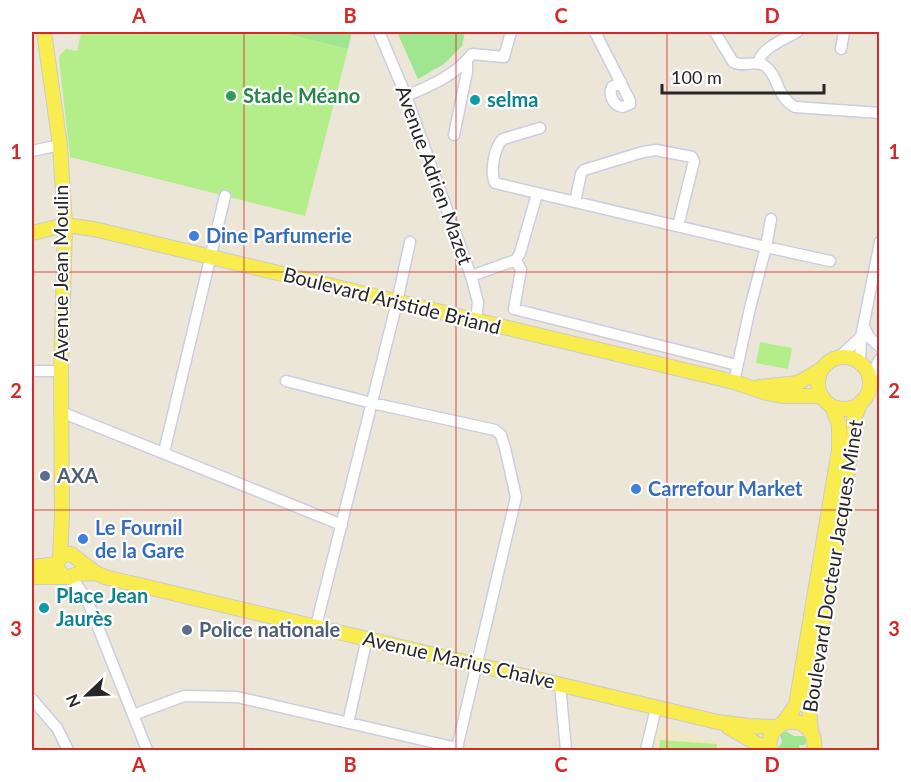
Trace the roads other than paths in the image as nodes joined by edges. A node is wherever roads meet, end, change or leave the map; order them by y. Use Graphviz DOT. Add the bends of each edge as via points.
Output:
graph roads {
  1 [pos="44,32"];
  2 [pos="379,32"];
  3 [pos="511,32"];
  4 [pos="595,32"];
  5 [pos="715,32"];
  6 [pos="797,32"];
  7 [pos="844,32"];
  8 [pos="841,49"];
  9 [pos="466,61"];
  10 [pos="758,63"];
  11 [pos="621,82"];
  12 [pos="406,96"];
  13 [pos="879,113"];
  14 [pos="540,128"];
  15 [pos="454,135"];
  16 [pos="60,145"];
  17 [pos="32,151"];
  18 [pos="537,194"];
  19 [pos="225,196"];
  20 [pos="575,202"];
  21 [pos="771,219"];
  22 [pos="65,225"];
  23 [pos="678,226"];
  24 [pos="32,233"];
  25 [pos="410,242"];
  26 [pos="879,242"];
  27 [pos="766,247"];
  28 [pos="210,257"];
  29 [pos="516,260"];
  30 [pos="830,261"];
  31 [pos="471,276"];
  32 [pos="397,302"];
  33 [pos="477,322"];
  34 [pos="862,332"];
  35 [pos="879,346"];
  36 [pos="839,357"];
  37 [pos="879,359"];
  38 [pos="861,364"];
  39 [pos="736,365"];
  40 [pos="822,369"];
  41 [pos="32,371"];
  42 [pos="61,371"];
  43 [pos="869,379"];
  44 [pos="286,381"];
  45 [pos="734,382"];
  46 [pos="751,387"];
  47 [pos="827,401"];
  48 [pos="861,402"];
  49 [pos="372,403"];
  50 [pos="61,412"];
  51 [pos="164,452"];
  52 [pos="342,525"];
  53 [pos="69,566"];
  54 [pos="32,570"];
  55 [pos="316,626"];
  56 [pos="367,638"];
  57 [pos="477,664"];
  58 [pos="561,684"];
  59 [pos="32,699"];
  60 [pos="656,708"];
  61 [pos="134,715"];
  62 [pos="718,722"];
  63 [pos="348,723"];
  64 [pos="780,725"];
  65 [pos="816,744"];
  66 [pos="68,750"];
  67 [pos="147,750"];
  68 [pos="566,750"];
  69 [pos="646,750"];
  70 [pos="769,750"];
  1 -- 16 [label="main road, Avenue Jean Moulin"];
  2 -- 12 [label="street, Avenue Adrien Mazet"];
  3 -- 9 [label="street" via="504,57 476,53"];
  4 -- 11 [label="street"];
  5 -- 10 [label="street" via="733,62"];
  6 -- 10 [label="street" via="765,51"];
  7 -- 8 [label="street"];
  9 -- 12 [label="street" via="450,75"];
  9 -- 15 [label="street"];
  10 -- 13 [label="street" via="770,70 786,102 795,107"];
  12 -- 31 [label="street, Avenue Adrien Mazet"];
  14 -- 18 [label="street" via="499,143 492,176 495,183"];
  16 -- 17 [label="street"];
  16 -- 22 [label="main road, Avenue Jean Moulin"];
  18 -- 20 [label="street"];
  18 -- 29 [label="street"];
  19 -- 28 [label="street"];
  20 -- 23 [label="street"];
  20 -- 23 [label="street" via="584,170 656,150 692,157"];
  21 -- 27 [label="street"];
  22 -- 24 [label="main road, Boulevard Aristide Briand"];
  22 -- 28 [label="main road, Boulevard Aristide Briand"];
  22 -- 42 [label="main road, Avenue Jean Moulin"];
  23 -- 27 [label="street"];
  25 -- 32 [label="street"];
  26 -- 34 [label="street"];
  27 -- 30 [label="street"];
  27 -- 39 [label="street"];
  28 -- 32 [label="main road, Boulevard Aristide Briand"];
  28 -- 51 [label="street"];
  29 -- 31 [label="street"];
  29 -- 39 [label="street" via="521,270 514,309"];
  31 -- 33 [label="street, Avenue Adrien Mazet" via="478,302"];
  32 -- 33 [label="main road, Boulevard Aristide Briand"];
  32 -- 49 [label="street"];
  33 -- 45 [label="main road, Boulevard Aristide Briand"];
  34 -- 35 [label="street"];
  34 -- 36 [label="street"];
  34 -- 38 [label="street"];
  36 -- 38 [label="main road" via="853,358"];
  36 -- 40 [label="main road"];
  37 -- 38 [label="street"];
  37 -- 43 [label="street"];
  38 -- 43 [label="main road"];
  39 -- 45 [label="street"];
  40 -- 46 [label="main road, Boulevard Aristide Briand" via="798,383"];
  40 -- 47 [label="main road" via="818,383"];
  41 -- 42 [label="street"];
  42 -- 50 [label="main road, Avenue Jean Moulin"];
  43 -- 48 [label="main road"];
  44 -- 49 [label="street"];
  45 -- 46 [label="main road, Boulevard Aristide Briand"];
  46 -- 47 [label="main road, Boulevard Aristide Briand" via="782,396"];
  47 -- 48 [label="main road" via="844,409"];
  47 -- 64 [label="main road, Boulevard Docteur Jacques Minet" via="840,425 839,450 796,705"];
  48 -- 65 [label="main road, Boulevard Docteur Jacques Minet" via="854,419 812,682 809,708"];
  49 -- 52 [label="street"];
  49 -- 57 [label="street" via="495,430 501,435 516,497"];
  50 -- 51 [label="street"];
  50 -- 53 [label="main road, Avenue Jean Moulin" via="62,515"];
  51 -- 52 [label="street"];
  52 -- 55 [label="street"];
  53 -- 54 [label="main road"];
  53 -- 55 [label="main road, Avenue Marius Chalve"];
  53 -- 61 [label="street" via="88,602"];
  55 -- 56 [label="main road, Avenue Marius Chalve"];
  56 -- 57 [label="main road, Avenue Marius Chalve"];
  56 -- 63 [label="street"];
  57 -- 58 [label="main road, Avenue Marius Chalve"];
  57 -- 63 [label="street" via="457,748"];
  58 -- 60 [label="main road, Avenue Marius Chalve"];
  58 -- 68 [label="street"];
  59 -- 66 [label="street" via="60,733"];
  60 -- 62 [label="main road, Avenue Marius Chalve"];
  60 -- 69 [label="street"];
  61 -- 63 [label="street" via="184,696 237,697"];
  61 -- 67 [label="street"];
  62 -- 64 [label="main road, Avenue Marius Chalve"];
  62 -- 70 [label="main road, Avenue Marius Chalve"];
  64 -- 65 [label="main road, Avenue Marius Chalve" via="801,724"];
  64 -- 70 [label="main road, Boulevard Docteur Jacques Minet" via="770,738"];
}
